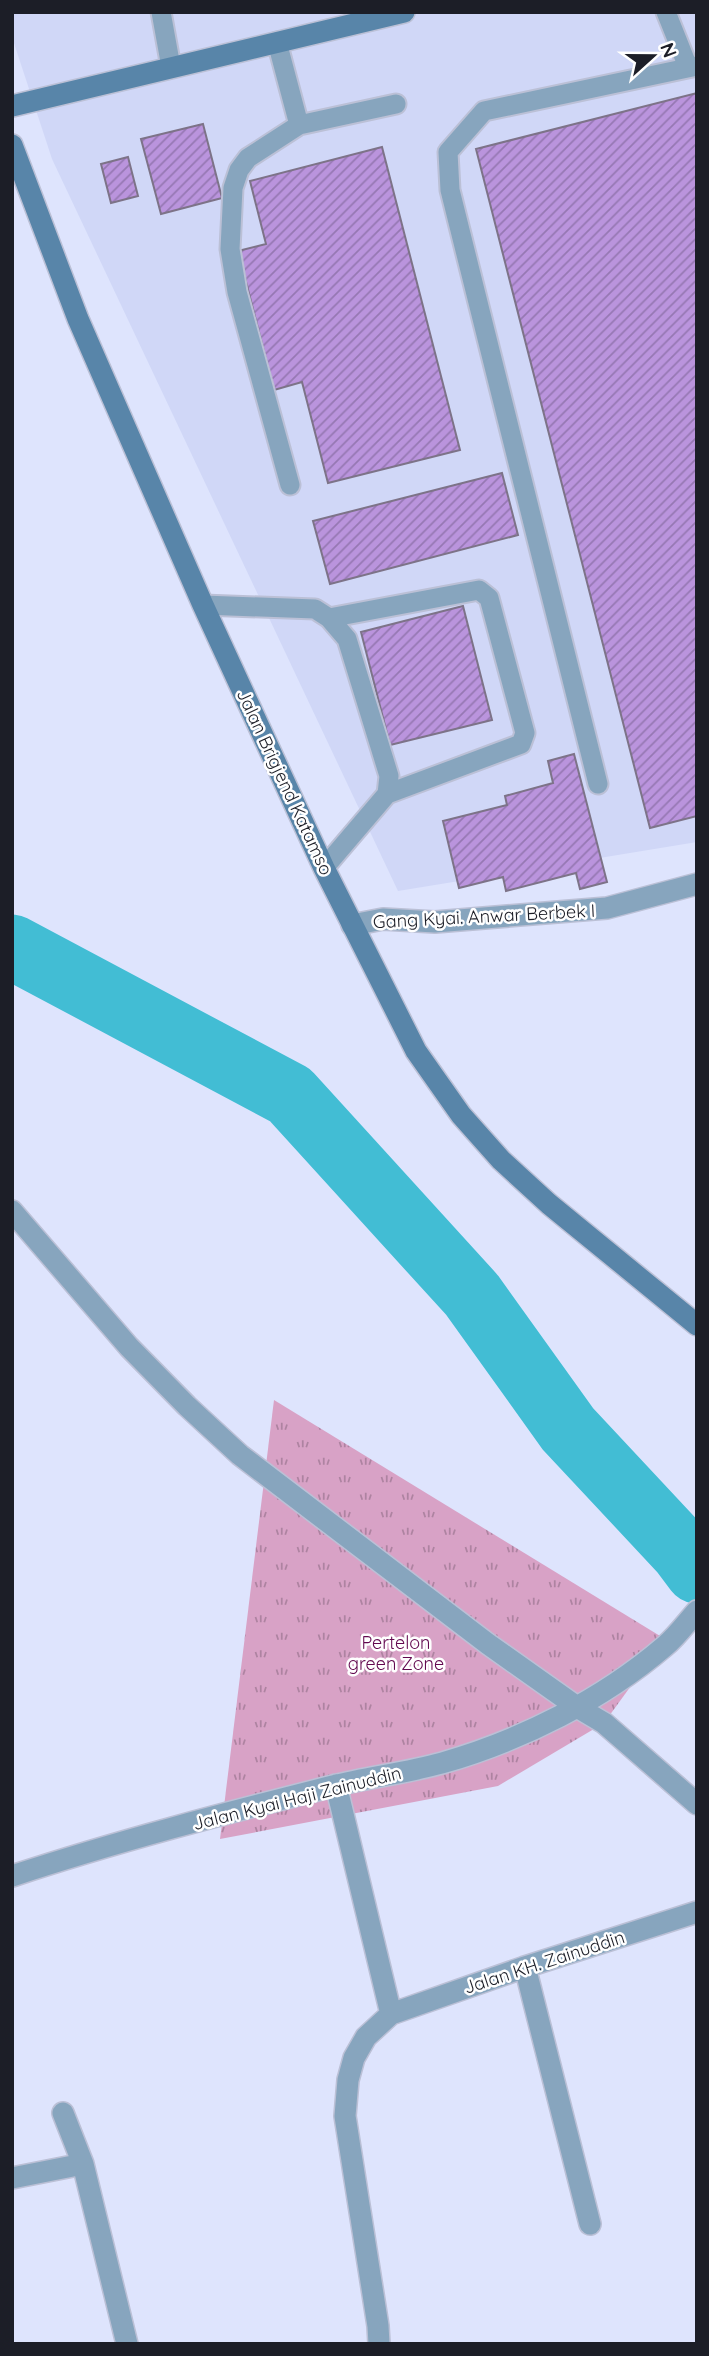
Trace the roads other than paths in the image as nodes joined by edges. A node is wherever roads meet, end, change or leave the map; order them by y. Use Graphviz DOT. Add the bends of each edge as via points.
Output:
graph roads {
  1 [pos="161,12"];
  2 [pos="404,12"];
  3 [pos="666,12"];
  4 [pos="277,42"];
  5 [pos="692,66"];
  6 [pos="171,67"];
  7 [pos="396,104"];
  8 [pos="12,106"];
  9 [pos="299,125"];
  10 [pos="12,145"];
  11 [pos="290,485"];
  12 [pos="203,606"];
  13 [pos="329,618"];
  14 [pos="598,784"];
  15 [pos="387,794"];
  16 [pos="324,867"];
  17 [pos="697,884"];
  18 [pos="352,925"];
  19 [pos="12,1211"];
  20 [pos="697,1325"];
  21 [pos="697,1611"];
  22 [pos="577,1707"];
  23 [pos="336,1785"];
  24 [pos="697,1804"];
  25 [pos="12,1875"];
  26 [pos="697,1912"];
  27 [pos="525,1967"];
  28 [pos="391,2014"];
  29 [pos="63,2113"];
  30 [pos="83,2165"];
  31 [pos="12,2178"];
  32 [pos="590,2224"];
  33 [pos="127,2344"];
  34 [pos="379,2344"];
  1 -- 6 [label="lane"];
  2 -- 4 [label="street"];
  3 -- 5 [label="lane"];
  4 -- 6 [label="street"];
  4 -- 9 [label="lane"];
  5 -- 14 [label="lane" via="484,111 448,152 450,190"];
  6 -- 8 [label="street"];
  7 -- 9 [label="lane"];
  9 -- 11 [label="lane" via="248,158 239,170 233,188 230,249 237,292"];
  10 -- 12 [label="street, Jalan Brigjend Katamso" via="78,319"];
  12 -- 13 [label="lane" via="315,608"];
  12 -- 16 [label="street, Jalan Brigjend Katamso"];
  13 -- 15 [label="lane" via="347,639 389,776"];
  13 -- 15 [label="lane" via="479,590 489,598 525,733 521,744"];
  15 -- 16 [label="lane"];
  16 -- 18 [label="street, Jalan Brigjend Katamso"];
  17 -- 18 [label="street, Gang Kyai. Anwar Berbek I" via="607,908 444,921 383,919"];
  18 -- 20 [label="street, Jalan Brigjend Katamso" via="416,1051 461,1115 549,1204"];
  19 -- 22 [label="street" via="129,1347 240,1455"];
  21 -- 22 [label="street, Jalan Kyai Haji Zainuddin" via="667,1645"];
  22 -- 23 [label="street, Jalan Kyai Haji Zainuddin" via="472,1754"];
  22 -- 24 [label="street" via="604,1723"];
  23 -- 25 [label="street, Jalan Kyai Haji Zainuddin"];
  23 -- 28 [label="street"];
  26 -- 27 [label="street, Jalan KH. Zainuddin"];
  27 -- 28 [label="street, Jalan KH. Zainuddin"];
  27 -- 32 [label="street"];
  28 -- 34 [label="street" via="366,2037 354,2058 345,2116"];
  29 -- 30 [label="street"];
  30 -- 31 [label="street"];
  30 -- 33 [label="street"];
}
